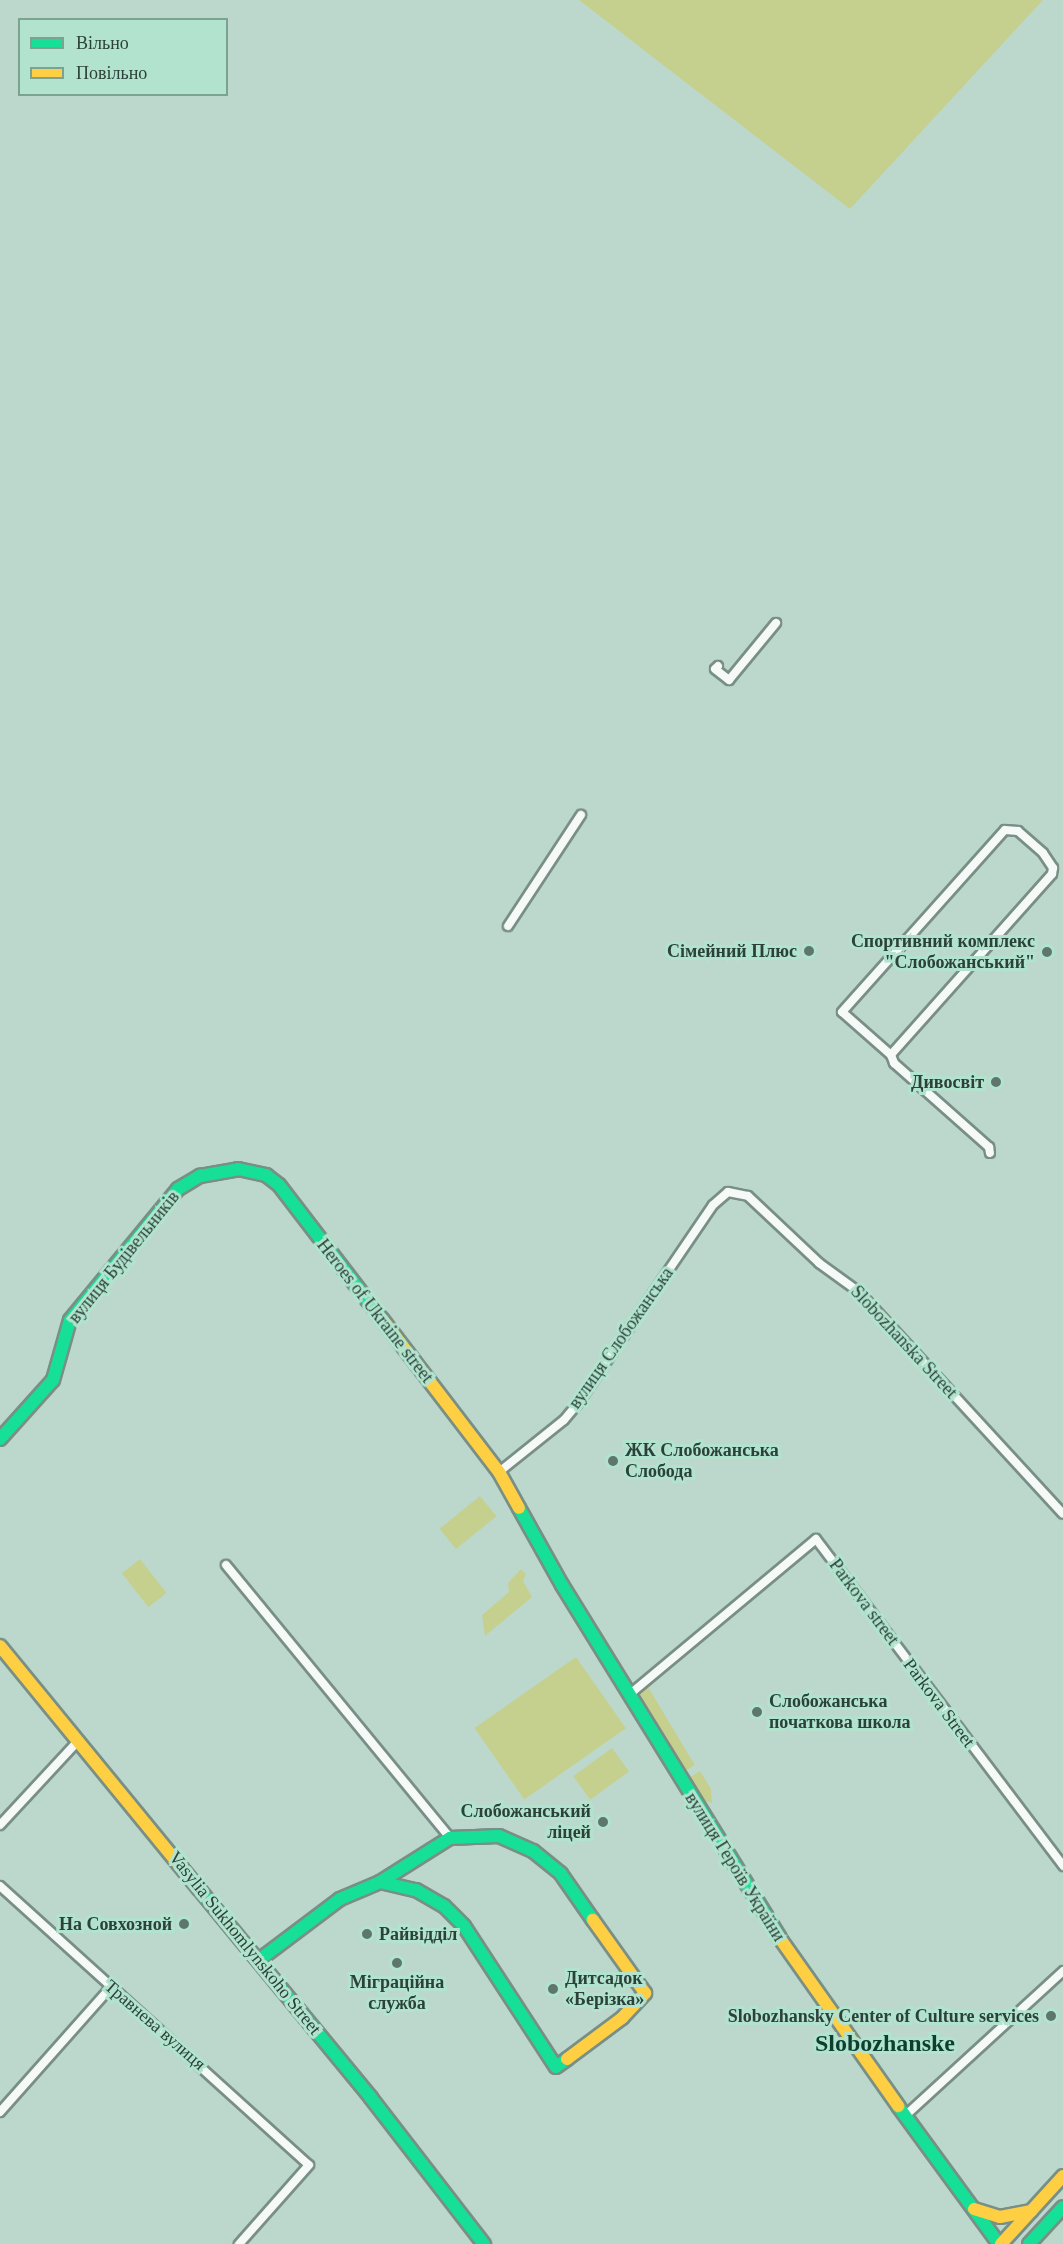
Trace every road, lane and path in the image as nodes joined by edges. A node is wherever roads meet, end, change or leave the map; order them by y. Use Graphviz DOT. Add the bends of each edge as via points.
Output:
graph roads {
  1 [pos="776,623"];
  2 [pos="718,666"];
  3 [pos="581,815"];
  4 [pos="508,926"];
  5 [pos="891,1055"];
  6 [pos="990,1153"];
  7 [pos="238,1169"];
  8 [pos="728,1192"];
  9 [pos="0,1439"];
  10 [pos="499,1472"];
  11 [pos="1063,1514"];
  12 [pos="226,1564"];
  13 [pos="0,1646"];
  14 [pos="630,1694"];
  15 [pos="78,1741"];
  16 [pos="0,1825"];
  17 [pos="450,1838"];
  18 [pos="1063,1866"];
  19 [pos="400,1870"];
  20 [pos="380,1882"];
  21 [pos="0,1886"];
  22 [pos="403,1887"];
  23 [pos="259,1960"];
  24 [pos="1063,1971"];
  25 [pos="111,1987"];
  26 [pos="0,2112"];
  27 [pos="906,2115"];
  28 [pos="1063,2176"];
  29 [pos="1063,2207"];
  30 [pos="974,2209"];
  31 [pos="1031,2211"];
  32 [pos="239,2244"];
  33 [pos="484,2244"];
  34 [pos="1000,2244"];
  35 [pos="1029,2244"];
  1 -- 2 [label="street" via="729,680 715,669"];
  3 -- 4 [label="street"];
  5 -- 5 [label="street" via="1052,874 1049,861 1026,836 1005,830 842,1012"];
  5 -- 6 [label="street" via="894,1063 989,1147"];
  7 -- 9 [label="street, вулиця Будівельників" via="200,1176 178,1189 70,1320 53,1380"];
  7 -- 10 [label="street, Heroes of Ukraine street" via="266,1175 279,1185"];
  8 -- 10 [label="street, вулиця Слобожанська" via="713,1205 579,1402 564,1420"];
  8 -- 11 [label="street, Slobozhanska Street" via="748,1196 819,1263 859,1292"];
  10 -- 14 [label="street, вулиця Героїв України" via="562,1585"];
  12 -- 17 [label="street"];
  13 -- 15 [label="street, Vasylia Sukhomlynskoho Street"];
  14 -- 18 [label="street, Parkova street" via="816,1539"];
  14 -- 27 [label="street, вулиця Героїв України" via="771,1925"];
  15 -- 16 [label="street"];
  15 -- 23 [label="street, Vasylia Sukhomlynskoho Street"];
  17 -- 19 [label="street"];
  17 -- 22 [label="street" via="500,1836 533,1851 561,1874 642,1987 645,1993 640,2002 556,2067 473,1936 444,1906"];
  19 -- 20 [label="street"];
  19 -- 22 [label="street"];
  20 -- 22 [label="street"];
  20 -- 23 [label="street" via="340,1899"];
  21 -- 25 [label="street, Травнева вулиця"];
  23 -- 33 [label="street, Vasylia Sukhomlynskoho Street"];
  24 -- 27 [label="street"];
  25 -- 26 [label="street"];
  25 -- 32 [label="street, Травнева вулиця" via="309,2165"];
  27 -- 30 [label="street, вулиця Героїв України"];
  28 -- 31 [label="street"];
  29 -- 35 [label="street"];
  30 -- 31 [label="street" via="1000,2217"];
  30 -- 34 [label="street, вулиця Героїв України"];
  31 -- 34 [label="street"];
}
